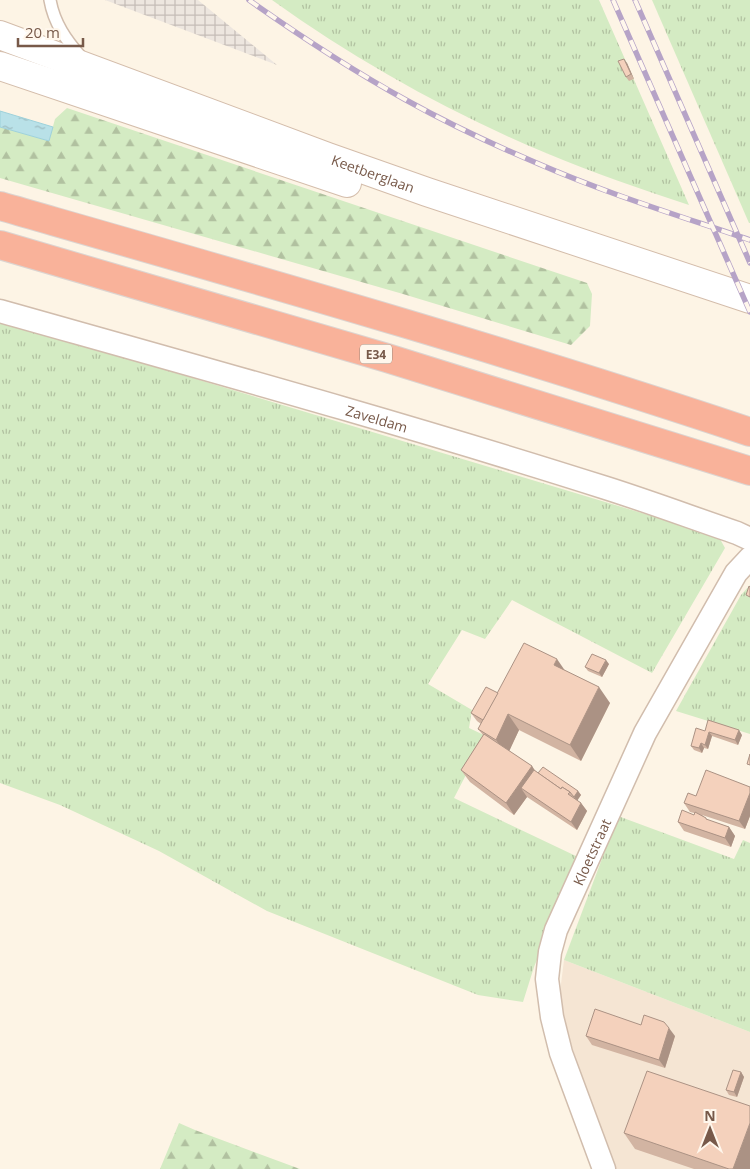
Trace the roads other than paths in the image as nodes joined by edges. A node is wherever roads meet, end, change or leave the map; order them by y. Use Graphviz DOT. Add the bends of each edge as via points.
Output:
graph roads {
  1 [pos="50,0"];
  2 [pos="0,35"];
  3 [pos="0,66"];
  4 [pos="92,70"];
  5 [pos="0,206"];
  6 [pos="0,244"];
  7 [pos="750,299"];
  8 [pos="0,311"];
  9 [pos="750,318"];
  10 [pos="750,432"];
  11 [pos="750,471"];
  12 [pos="750,539"];
  13 [pos="750,558"];
  14 [pos="604,1169"];
  1 -- 4 [label="lane" via="58,26 70,46"];
  2 -- 4 [label="main road, Keetberglaan"];
  3 -- 9 [label="main road, Keetberglaan"];
  4 -- 7 [label="main road, Keetberglaan" via="418,188"];
  5 -- 10 [label="highway" via="563,371"];
  6 -- 11 [label="highway, E34" via="387,358"];
  8 -- 12 [label="street, Zaveldam" via="451,440 607,488"];
  13 -- 14 [label="street, Kloetstraat" via="736,573 644,733 556,930 550,952 547,979 554,1026"];
}
